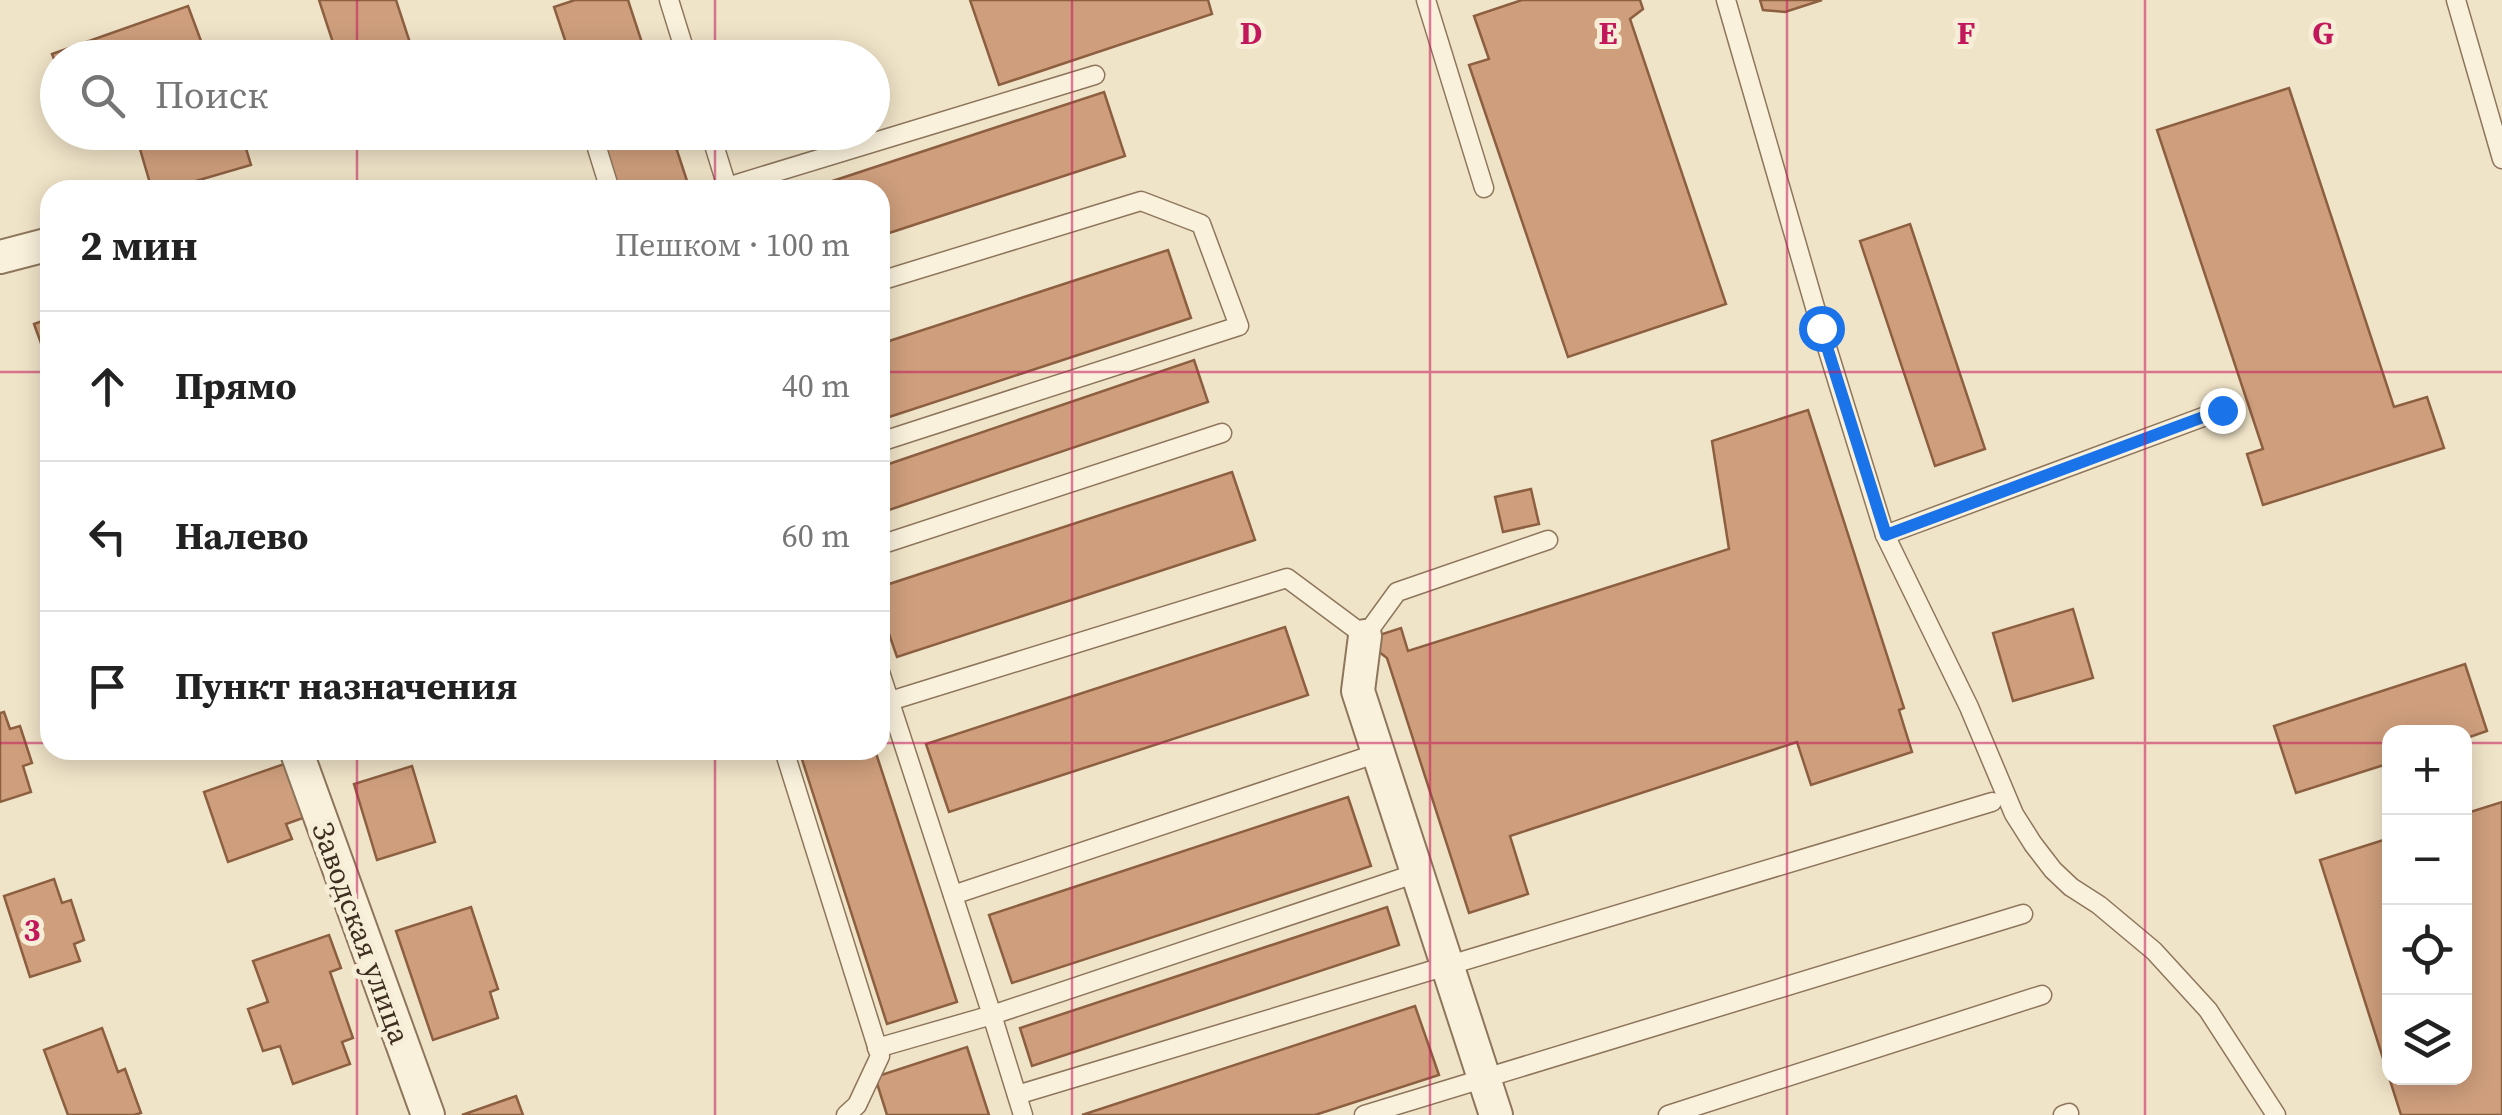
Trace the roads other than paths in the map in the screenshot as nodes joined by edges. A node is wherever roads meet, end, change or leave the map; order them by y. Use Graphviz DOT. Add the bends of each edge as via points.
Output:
graph roads {
  1 [pos="668,0"];
  2 [pos="1426,0"];
  3 [pos="1726,0"];
  4 [pos="2459,1"];
  5 [pos="681,40"];
  6 [pos="1095,75"];
  7 [pos="890,139"];
  8 [pos="598,150"];
  9 [pos="716,150"];
  10 [pos="854,150"];
  11 [pos="2502,159"];
  12 [pos="607,180"];
  13 [pos="725,180"];
  14 [pos="757,180"];
  15 [pos="1484,188"];
  16 [pos="40,247"];
  17 [pos="0,257"];
  18 [pos="890,278"];
  19 [pos="2222,410"];
  20 [pos="1222,433"];
  21 [pos="890,439"];
  22 [pos="1886,535"];
  23 [pos="1548,540"];
  24 [pos="890,542"];
  25 [pos="1366,636"];
  26 [pos="890,701"];
  27 [pos="1378,754"];
  28 [pos="300,760"];
  29 [pos="787,760"];
  30 [pos="1992,802"];
  31 [pos="1417,874"];
  32 [pos="952,895"];
  33 [pos="2023,914"];
  34 [pos="1448,967"];
  35 [pos="2042,995"];
  36 [pos="992,1015"];
  37 [pos="877,1048"];
  38 [pos="1484,1078"];
  39 [pos="1017,1095"];
  40 [pos="854,1112"];
  41 [pos="428,1115"];
  42 [pos="1023,1115"];
  43 [pos="1364,1115"];
  44 [pos="1496,1115"];
  45 [pos="1668,1115"];
  46 [pos="2276,1115"];
  1 -- 5 [label="lane"];
  2 -- 15 [label="lane"];
  3 -- 22 [label="lane"];
  4 -- 11 [label="lane"];
  6 -- 7 [label="lane"];
  8 -- 12 [label="lane"];
  9 -- 13 [label="lane"];
  10 -- 14 [label="lane"];
  16 -- 17 [label="street"];
  18 -- 21 [label="lane" via="1140,201 1201,224 1239,326"];
  19 -- 22 [label="lane"];
  20 -- 24 [label="lane"];
  22 -- 46 [label="lane" via="2032,844 2071,887 2154,951 2208,1010"];
  23 -- 25 [label="lane" via="1397,592"];
  25 -- 26 [label="lane" via="1287,578"];
  25 -- 27 [label="street" via="1358,691"];
  26 -- 32 [label="lane"];
  27 -- 31 [label="street"];
  27 -- 32 [label="lane"];
  28 -- 41 [label="street, Заводская улица"];
  29 -- 37 [label="lane"];
  30 -- 34 [label="lane"];
  31 -- 34 [label="street"];
  31 -- 36 [label="lane"];
  32 -- 36 [label="lane"];
  33 -- 38 [label="lane"];
  34 -- 38 [label="street"];
  34 -- 39 [label="lane"];
  35 -- 45 [label="lane"];
  36 -- 37 [label="lane"];
  36 -- 39 [label="lane"];
  37 -- 40 [label="lane" via="880,1056"];
  38 -- 43 [label="lane"];
  38 -- 44 [label="street"];
  39 -- 42 [label="lane"];
}
